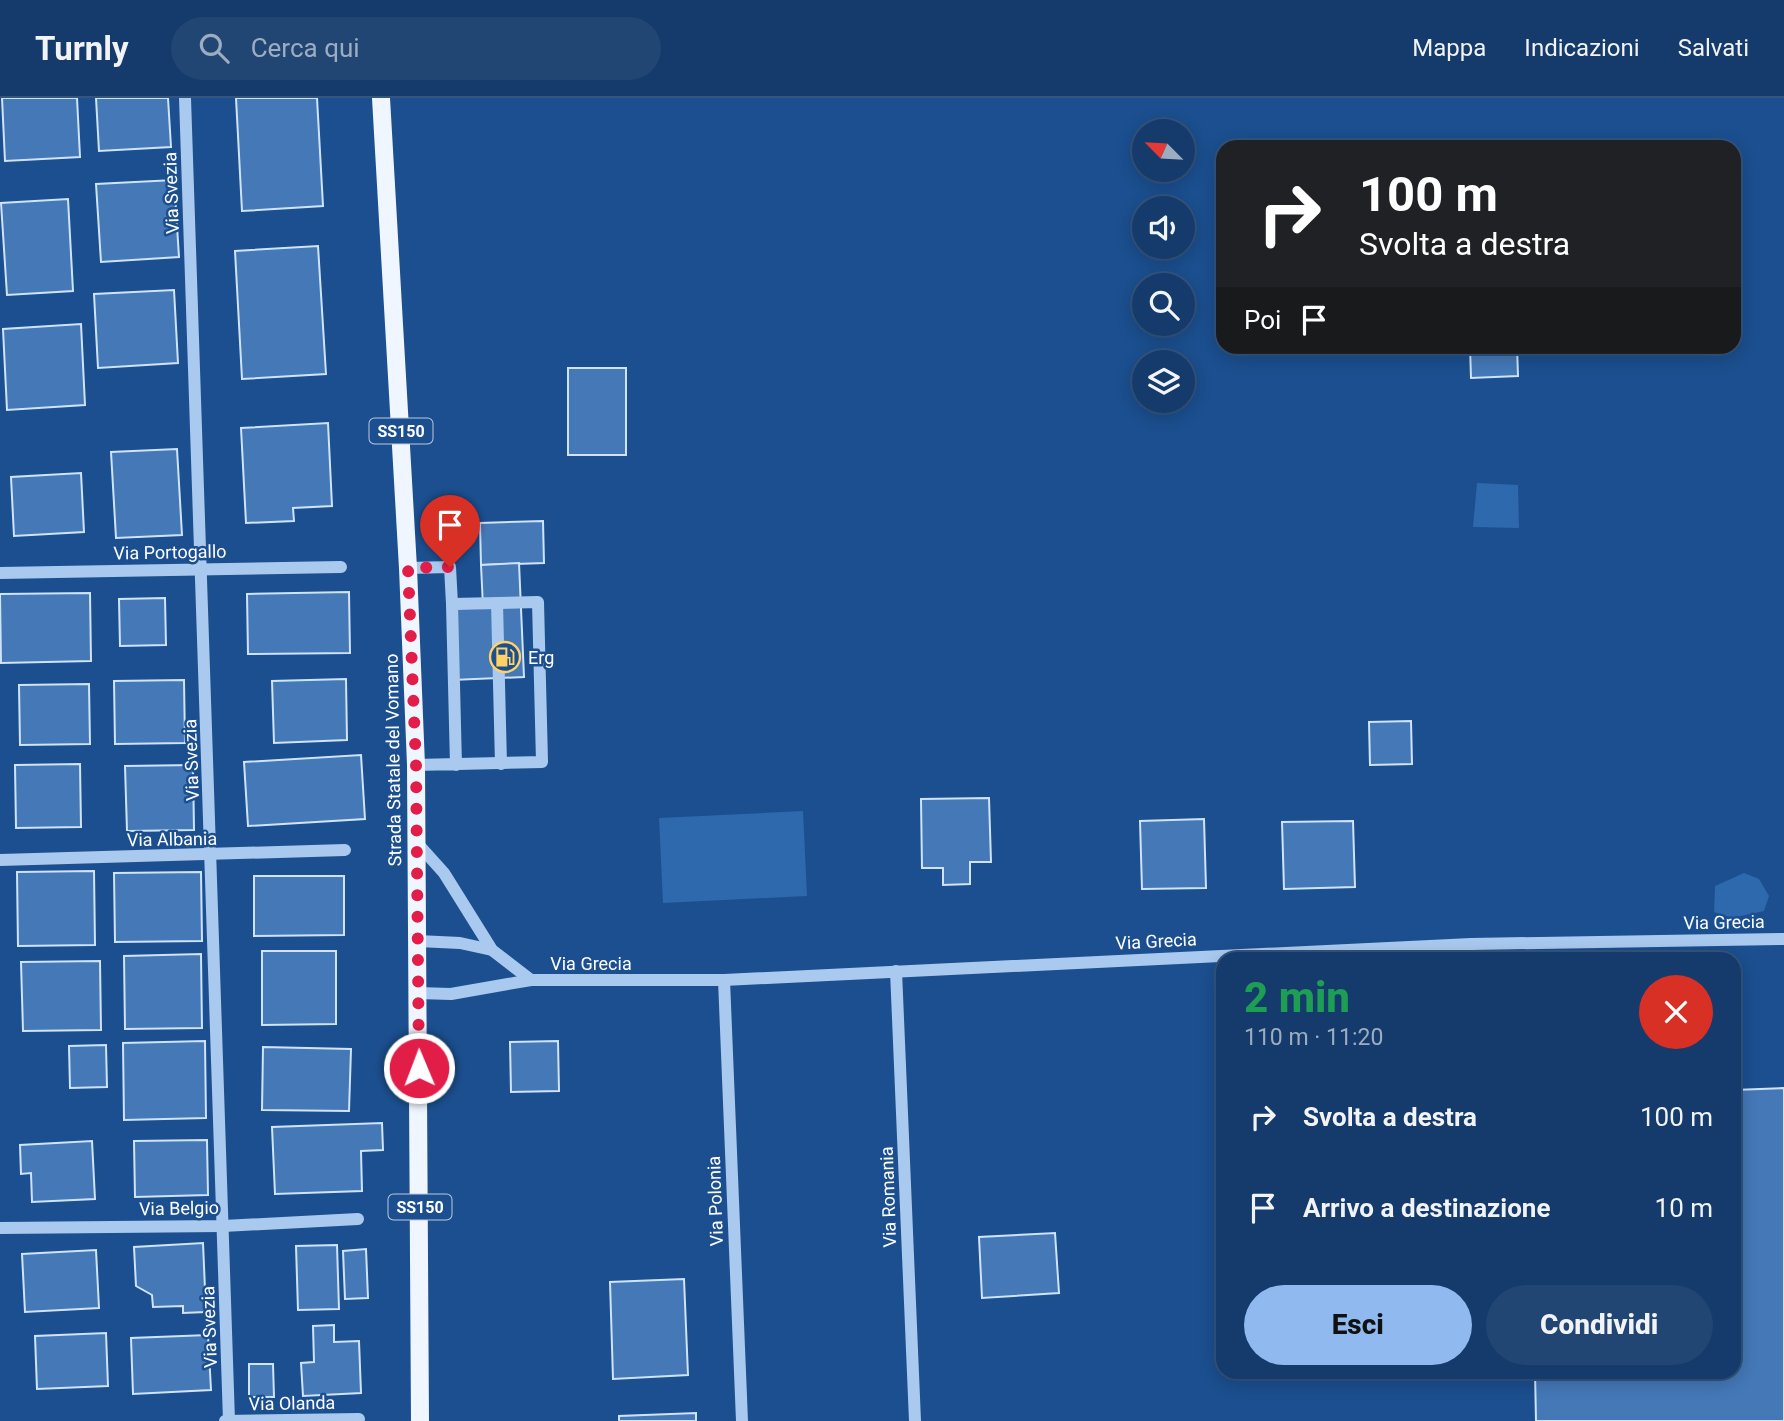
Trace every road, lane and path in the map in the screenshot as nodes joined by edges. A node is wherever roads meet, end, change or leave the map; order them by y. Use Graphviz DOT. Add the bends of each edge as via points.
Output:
graph roads {
  1 [pos="186,98"];
  2 [pos="381,98"];
  3 [pos="341,567"];
  4 [pos="408,568"];
  5 [pos="203,569"];
  6 [pos="0,573"];
  7 [pos="496,603"];
  8 [pos="452,604"];
  9 [pos="501,764"];
  10 [pos="416,765"];
  11 [pos="456,765"];
  12 [pos="417,844"];
  13 [pos="345,850"];
  14 [pos="211,856"];
  15 [pos="0,860"];
  16 [pos="1784,939"];
  17 [pos="418,941"];
  18 [pos="492,950"];
  19 [pos="1301,952"];
  20 [pos="1216,956"];
  21 [pos="897,971"];
  22 [pos="531,980"];
  23 [pos="724,980"];
  24 [pos="418,993"];
  25 [pos="358,1219"];
  26 [pos="223,1226"];
  27 [pos="0,1228"];
  28 [pos="359,1419"];
  29 [pos="227,1421"];
  30 [pos="420,1421"];
  31 [pos="742,1421"];
  32 [pos="915,1421"];
  1 -- 5 [label="street, Via Svezia"];
  2 -- 4 [label="main road, Strada Statale del Vomano / SS150"];
  3 -- 5 [label="street, Via Portogallo"];
  4 -- 8 [label="street" via="450,567"];
  4 -- 10 [label="main road, Strada Statale del Vomano / SS150"];
  5 -- 6 [label="street, Via Portogallo"];
  5 -- 14 [label="street, Via Svezia"];
  7 -- 8 [label="street"];
  7 -- 9 [label="street"];
  7 -- 9 [label="street" via="538,602 542,762"];
  8 -- 11 [label="street"];
  9 -- 11 [label="street"];
  10 -- 11 [label="street"];
  10 -- 12 [label="main road, Strada Statale del Vomano / SS150"];
  12 -- 17 [label="main road, Strada Statale del Vomano / SS150"];
  12 -- 18 [label="street, Via Grecia" via="444,873"];
  13 -- 14 [label="street, Via Albania"];
  14 -- 15 [label="street, Via Albania"];
  14 -- 26 [label="street, Via Svezia"];
  16 -- 19 [label="street, Via Grecia"];
  17 -- 18 [label="street, Via Grecia"];
  17 -- 24 [label="main road, Strada Statale del Vomano / SS150"];
  18 -- 22 [label="street, Via Grecia"];
  20 -- 21 [label="street, Via Grecia"];
  21 -- 23 [label="street, Via Grecia"];
  21 -- 32 [label="street, Via Romania"];
  22 -- 23 [label="street, Via Grecia"];
  22 -- 24 [label="street, Via Grecia" via="451,994"];
  23 -- 31 [label="street, Via Polonia"];
  24 -- 30 [label="main road, Strada Statale del Vomano / SS150"];
  25 -- 26 [label="street, Via Belgio"];
  26 -- 27 [label="street, Via Belgio"];
  26 -- 29 [label="street, Via Svezia"];
  28 -- 29 [label="street, Via Olanda"];
}
